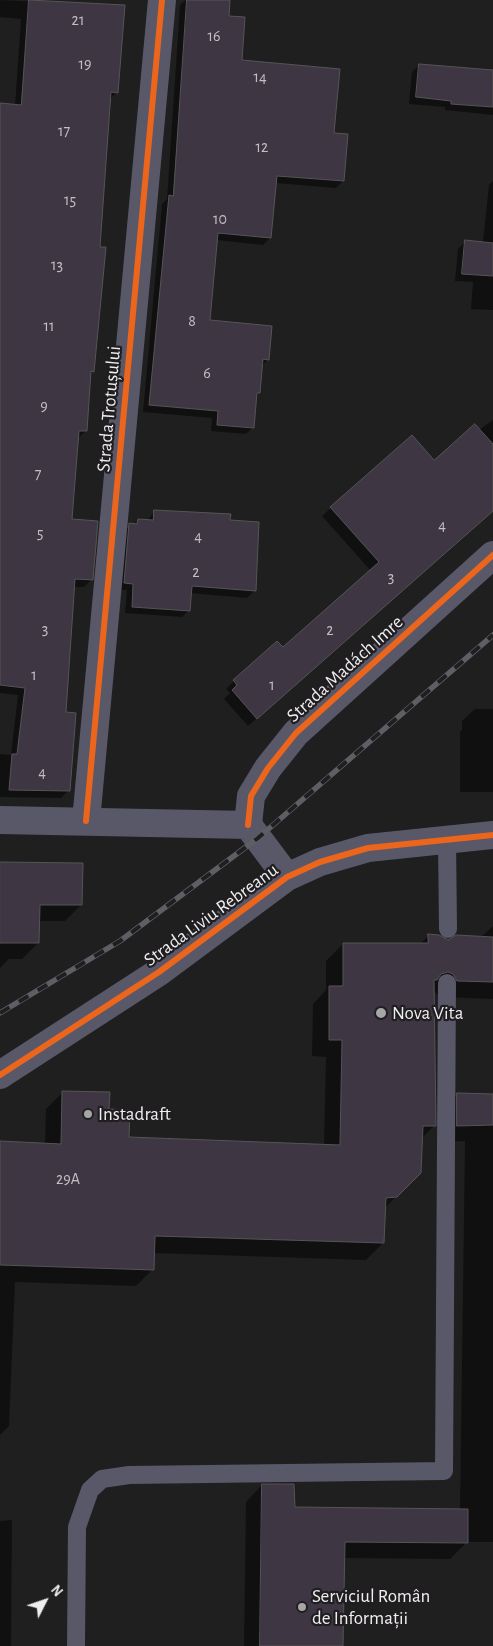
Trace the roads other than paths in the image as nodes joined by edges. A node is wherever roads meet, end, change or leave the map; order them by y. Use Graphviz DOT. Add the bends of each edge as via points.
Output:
graph roads {
  1 [pos="162,0"];
  2 [pos="493,555"];
  3 [pos="0,820"];
  4 [pos="86,821"];
  5 [pos="248,824"];
  6 [pos="493,835"];
  7 [pos="447,839"];
  8 [pos="287,877"];
  9 [pos="448,929"];
  10 [pos="448,983"];
  11 [pos="0,1075"];
  12 [pos="76,1646"];
  1 -- 4 [label="street, Strada Trotușului"];
  2 -- 5 [label="street, Strada Madách Imre" via="296,733 254,790"];
  3 -- 4 [label="street"];
  4 -- 5 [label="street"];
  5 -- 8 [label="street"];
  6 -- 7 [label="street, Strada Liviu Rebreanu"];
  7 -- 8 [label="street, Strada Liviu Rebreanu" via="368,848 320,862"];
  7 -- 9 [label="lane"];
  8 -- 11 [label="street, Strada Liviu Rebreanu" via="159,972"];
  10 -- 12 [label="lane" via="444,1471 129,1475 102,1480 90,1490 77,1527"];
}
